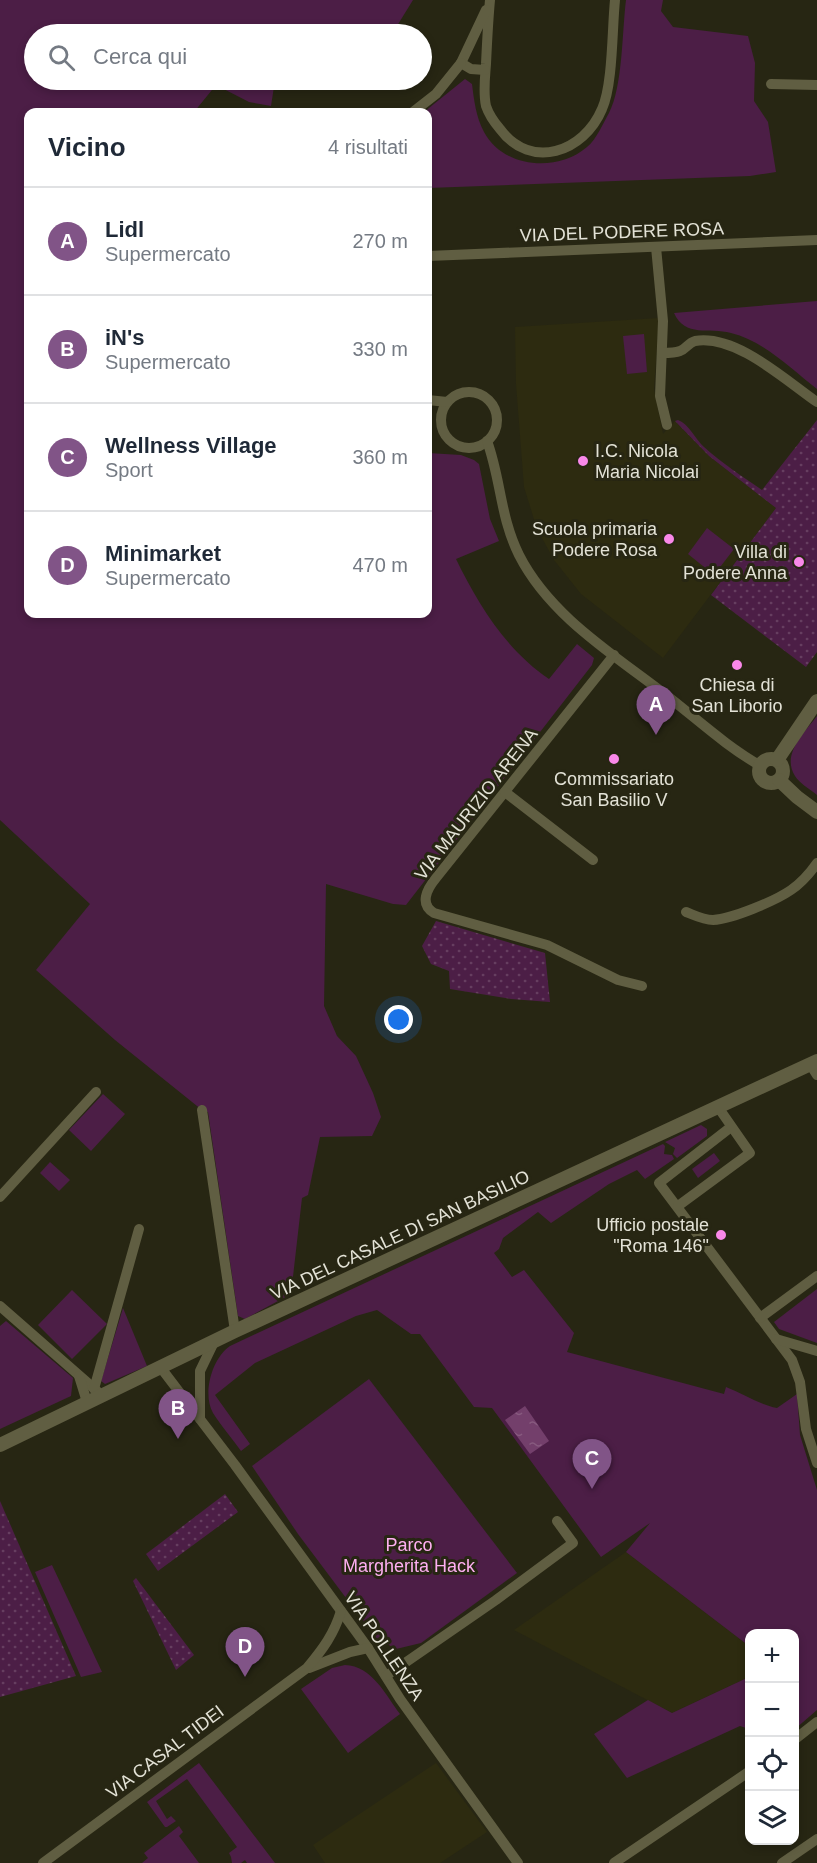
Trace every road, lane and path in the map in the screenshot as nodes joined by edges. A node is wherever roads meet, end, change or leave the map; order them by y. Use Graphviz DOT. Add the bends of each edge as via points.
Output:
graph roads {
  1 [pos="615,0"];
  2 [pos="490,1"];
  3 [pos="461,63"];
  4 [pos="485,70"];
  5 [pos="771,84"];
  6 [pos="817,85"];
  7 [pos="418,108"];
  8 [pos="817,240"];
  9 [pos="656,248"];
  10 [pos="432,256"];
  11 [pos="662,353"];
  12 [pos="432,400"];
  13 [pos="447,402"];
  14 [pos="817,402"];
  15 [pos="667,425"];
  16 [pos="487,441"];
  17 [pos="614,655"];
  18 [pos="817,701"];
  19 [pos="777,760"];
  20 [pos="760,766"];
  21 [pos="779,780"];
  22 [pos="505,792"];
  23 [pos="817,812"];
  24 [pos="593,860"];
  25 [pos="817,863"];
  26 [pos="686,912"];
  27 [pos="642,986"];
  28 [pos="815,1067"];
  29 [pos="96,1092"];
  30 [pos="718,1107"];
  31 [pos="202,1110"];
  32 [pos="731,1127"];
  33 [pos="0,1197"];
  34 [pos="678,1206"];
  35 [pos="139,1229"];
  36 [pos="817,1276"];
  37 [pos="0,1306"];
  38 [pos="760,1318"];
  39 [pos="235,1331"];
  40 [pos="776,1339"];
  41 [pos="214,1342"];
  42 [pos="817,1352"];
  43 [pos="161,1368"];
  44 [pos="79,1376"];
  45 [pos="98,1392"];
  46 [pos="87,1402"];
  47 [pos="200,1419"];
  48 [pos="0,1445"];
  49 [pos="817,1463"];
  50 [pos="557,1521"];
  51 [pos="341,1611"];
  52 [pos="368,1648"];
  53 [pos="307,1668"];
  54 [pos="386,1676"];
  55 [pos="817,1722"];
  56 [pos="799,1737"];
  57 [pos="745,1774"];
  58 [pos="817,1839"];
  59 [pos="43,1863"];
  60 [pos="518,1863"];
  61 [pos="614,1863"];
  62 [pos="782,1863"];
  1 -- 4 [label="street" via="605,104 590,130 576,143 559,151 542,152 522,147 506,137 486,106"];
  2 -- 3 [label="street"];
  2 -- 4 [label="street"];
  3 -- 4 [label="street"];
  3 -- 7 [label="street"];
  5 -- 6 [label="street"];
  8 -- 9 [label="street, VIA DEL PODERE ROSA"];
  9 -- 10 [label="street, VIA DEL PODERE ROSA"];
  9 -- 11 [label="street"];
  11 -- 14 [label="street" via="680,351 697,341 730,344 752,355"];
  11 -- 15 [label="street" via="660,396"];
  12 -- 13 [label="street"];
  13 -- 16 [label="street" via="442,410 441,428 452,443 470,448"];
  13 -- 16 [label="street" via="463,392 489,399 497,416"];
  16 -- 17 [label="street" via="506,520 528,570 562,612"];
  17 -- 20 [label="street"];
  17 -- 22 [label="street, VIA MAURIZIO ARENA"];
  18 -- 19 [label="street"];
  19 -- 20 [label="street" via="765,761"];
  19 -- 21 [label="street" via="783,768"];
  20 -- 21 [label="street" via="765,781"];
  21 -- 23 [label="street"];
  22 -- 24 [label="street"];
  22 -- 27 [label="street, VIA MAURIZIO ARENA" via="432,883 426,897 428,909 547,945 618,980"];
  25 -- 26 [label="street" via="789,891 741,912 710,920"];
  28 -- 30 [label="street, VIA DEL CASALE DI SAN BASILIO"];
  29 -- 33 [label="street"];
  30 -- 32 [label="street"];
  30 -- 39 [label="street, VIA DEL CASALE DI SAN BASILIO"];
  31 -- 39 [label="street"];
  32 -- 34 [label="street" via="659,1183"];
  32 -- 34 [label="street" via="750,1153"];
  34 -- 38 [label="street"];
  35 -- 45 [label="street"];
  36 -- 38 [label="street"];
  37 -- 44 [label="street"];
  38 -- 40 [label="street"];
  39 -- 41 [label="street, VIA DEL CASALE DI SAN BASILIO"];
  40 -- 42 [label="street"];
  40 -- 49 [label="street" via="792,1360 800,1382 806,1429"];
  41 -- 43 [label="street, VIA DEL CASALE DI SAN BASILIO"];
  41 -- 47 [label="street" via="200,1371"];
  43 -- 45 [label="street, VIA DEL CASALE DI SAN BASILIO"];
  43 -- 47 [label="street, VIA POLLENZA"];
  44 -- 45 [label="street"];
  44 -- 46 [label="street"];
  45 -- 46 [label="street, VIA DEL CASALE DI SAN BASILIO"];
  46 -- 48 [label="street, VIA DEL CASALE DI SAN BASILIO"];
  47 -- 51 [label="street, VIA POLLENZA"];
  50 -- 54 [label="street" via="573,1543"];
  51 -- 52 [label="street, VIA POLLENZA"];
  51 -- 53 [label="street, VIA CASAL TIDEI" via="328,1643"];
  52 -- 53 [label="street, VIA CASAL TIDEI"];
  52 -- 54 [label="street, VIA POLLENZA"];
  53 -- 59 [label="street, VIA CASAL TIDEI"];
  54 -- 60 [label="street, VIA POLLENZA"];
  55 -- 56 [label="street"];
  57 -- 61 [label="street"];
  58 -- 62 [label="street"];
}
